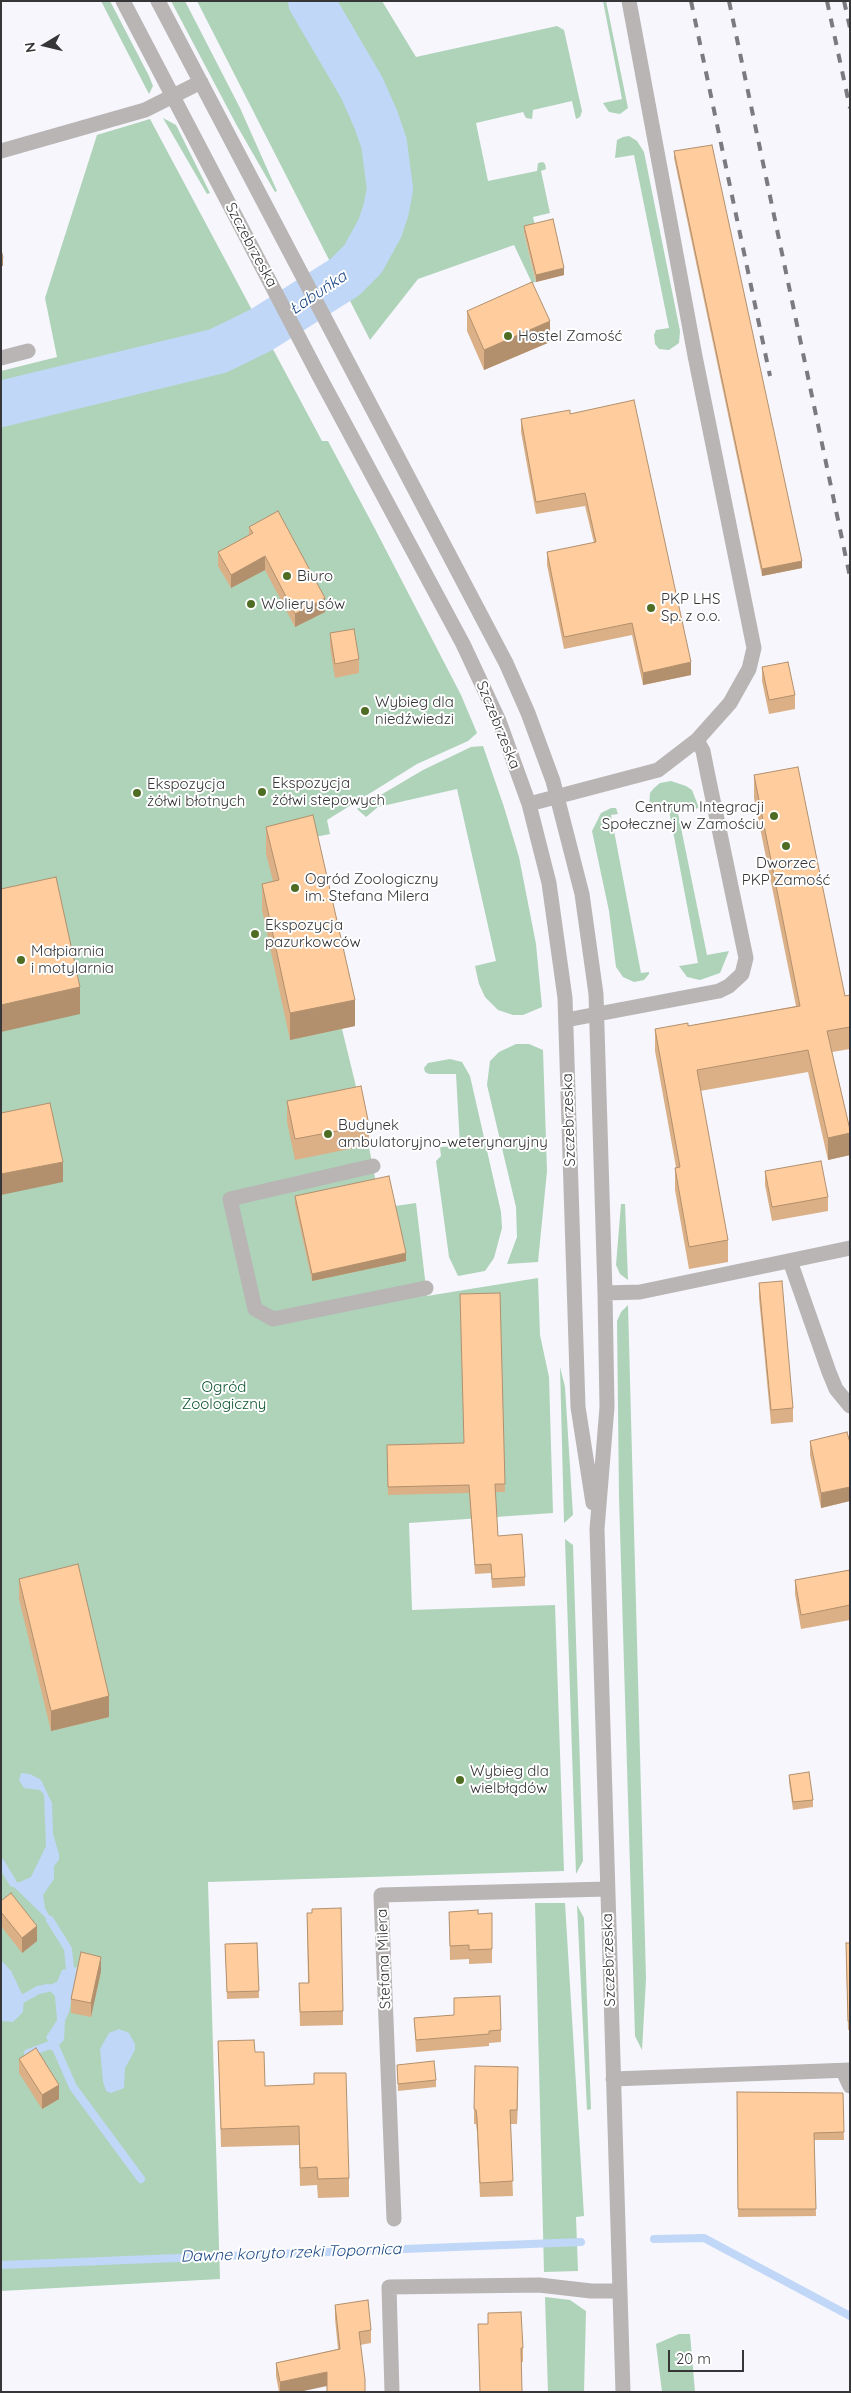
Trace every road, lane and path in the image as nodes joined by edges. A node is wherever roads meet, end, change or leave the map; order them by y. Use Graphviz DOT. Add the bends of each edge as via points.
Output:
graph roads {
  1 [pos="123,1"];
  2 [pos="158,1"];
  3 [pos="628,1"];
  4 [pos="201,82"];
  5 [pos="173,96"];
  6 [pos="1,151"];
  7 [pos="28,351"];
  8 [pos="1,358"];
  9 [pos="697,740"];
  10 [pos="558,796"];
  11 [pos="529,804"];
  12 [pos="596,1015"];
  13 [pos="566,1020"];
  14 [pos="373,1166"];
  15 [pos="850,1248"];
  16 [pos="790,1261"];
  17 [pos="426,1288"];
  18 [pos="605,1293"];
  19 [pos="850,1406"];
  20 [pos="597,1529"];
  21 [pos="607,1888"];
  22 [pos="847,2070"];
  23 [pos="613,2079"];
  24 [pos="850,2086"];
  25 [pos="394,2219"];
  26 [pos="620,2291"];
  27 [pos="392,2392"];
  28 [pos="623,2392"];
  1 -- 5 [label="street, Szczebrzeska"];
  2 -- 4 [label="street, Szczebrzeska"];
  3 -- 9 [label="street" via="694,356 754,648 749,669 730,703"];
  4 -- 5 [label="street"];
  4 -- 10 [label="street, Szczebrzeska" via="506,663"];
  5 -- 6 [label="street" via="145,110"];
  5 -- 11 [label="street, Szczebrzeska" via="475,668 499,721"];
  7 -- 8 [label="street"];
  9 -- 10 [label="street" via="658,770"];
  9 -- 12 [label="street" via="703,751 726,857 745,966 736,980 719,991"];
  10 -- 11 [label="street"];
  10 -- 12 [label="street, Szczebrzeska" via="586,914"];
  11 -- 13 [label="street, Szczebrzeska" via="553,905"];
  12 -- 13 [label="street"];
  12 -- 18 [label="street, Szczebrzeska"];
  13 -- 20 [label="street, Szczebrzeska" via="578,1407"];
  14 -- 17 [label="street" via="230,1199 255,1309 273,1319"];
  15 -- 16 [label="street"];
  16 -- 18 [label="street" via="640,1292"];
  16 -- 19 [label="street" via="836,1389"];
  18 -- 20 [label="street, Szczebrzeska" via="607,1407"];
  20 -- 21 [label="street, Szczebrzeska"];
  21 -- 23 [label="street, Szczebrzeska"];
  21 -- 25 [label="street, Stefana Milera" via="381,1895"];
  22 -- 23 [label="street"];
  22 -- 24 [label="street"];
  23 -- 26 [label="street, Szczebrzeska"];
  26 -- 27 [label="street" via="539,2285 389,2287"];
  26 -- 28 [label="street, Szczebrzeska"];
}
